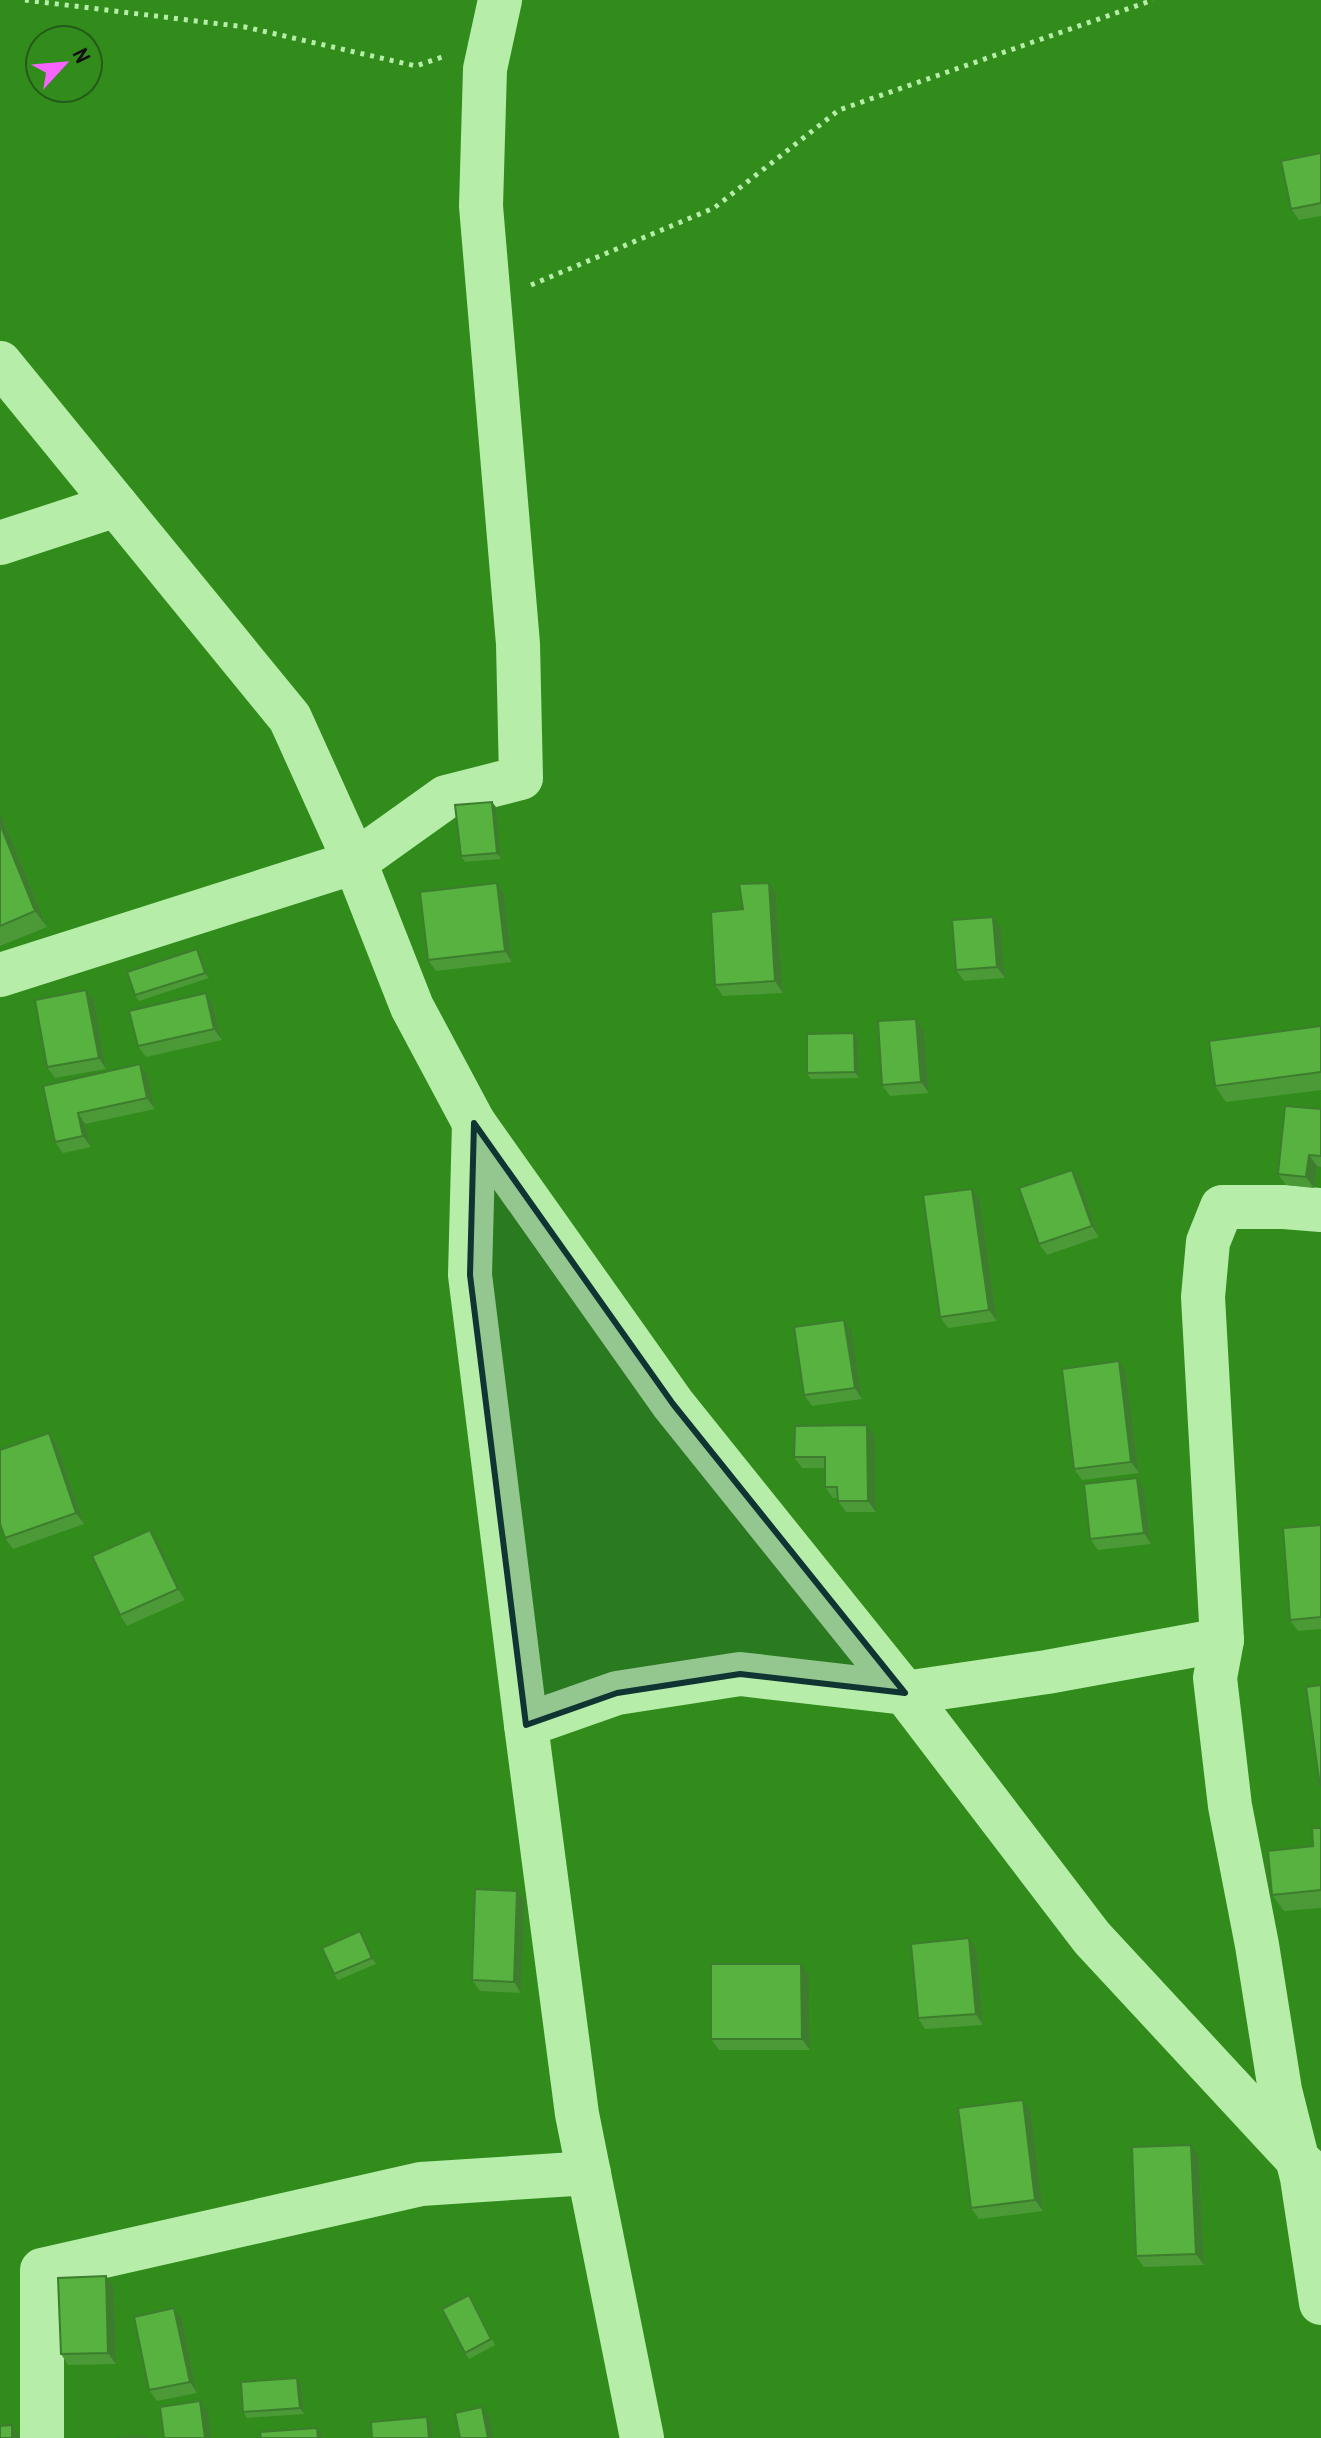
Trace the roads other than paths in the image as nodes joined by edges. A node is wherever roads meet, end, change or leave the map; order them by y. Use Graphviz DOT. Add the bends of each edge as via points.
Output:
graph roads {
  1 [pos="496,20"];
  2 [pos="0,363"];
  3 [pos="116,505"];
  4 [pos="0,543"];
  5 [pos="355,862"];
  6 [pos="0,975"];
  7 [pos="474,1123"];
  8 [pos="1321,1210"];
  9 [pos="1222,1640"];
  10 [pos="905,1693"];
  11 [pos="526,1725"];
  12 [pos="1309,2170"];
  13 [pos="589,2173"];
  14 [pos="1321,2303"];
  15 [pos="42,2438"];
  16 [pos="642,2438"];
  1 -- 5 [label="street" via="485,69 481,206 518,644 521,778 446,797"];
  2 -- 3 [label="street"];
  3 -- 4 [label="street"];
  3 -- 5 [label="street" via="290,718"];
  5 -- 6 [label="street"];
  5 -- 7 [label="street" via="412,1007"];
  7 -- 10 [label="street" via="673,1404"];
  7 -- 11 [label="street" via="470,1275"];
  8 -- 9 [label="street" via="1222,1207 1208,1242 1203,1297"];
  9 -- 10 [label="street"];
  9 -- 12 [label="street" via="1215,1678 1230,1806 1280,2090"];
  10 -- 11 [label="street" via="740,1674 617,1693"];
  10 -- 12 [label="street" via="1092,1938"];
  11 -- 13 [label="street"];
  12 -- 14 [label="street"];
  13 -- 15 [label="street" via="421,2184 42,2270"];
  13 -- 16 [label="street"];
}
